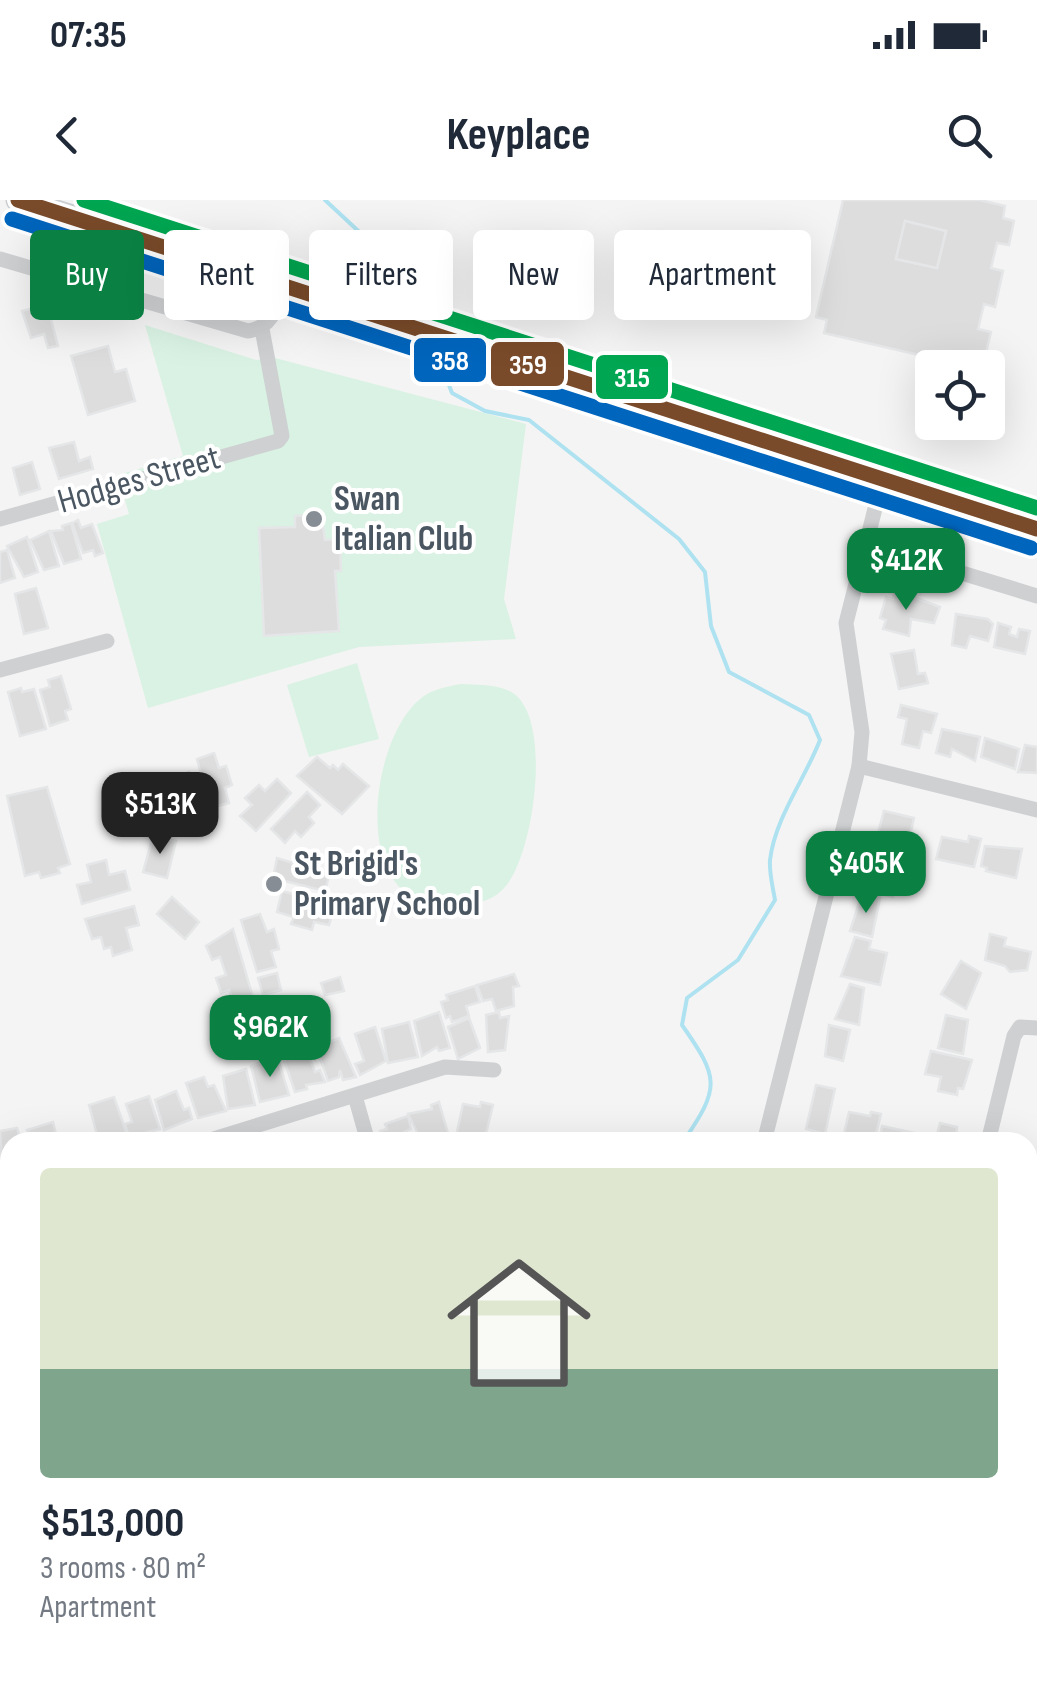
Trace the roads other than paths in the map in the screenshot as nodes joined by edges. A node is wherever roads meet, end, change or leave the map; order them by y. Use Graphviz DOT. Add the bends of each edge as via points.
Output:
graph roads {
  1 [pos="18,200"];
  2 [pos="164,245"];
  3 [pos="0,258"];
  4 [pos="289,284"];
  5 [pos="269,320"];
  6 [pos="262,329"];
  7 [pos="882,481"];
  8 [pos="0,519"];
  9 [pos="1037,529"];
  10 [pos="906,556"];
  11 [pos="1037,596"];
  12 [pos="107,641"];
  13 [pos="0,670"];
  14 [pos="858,766"];
  15 [pos="1037,810"];
  16 [pos="1037,1028"];
  17 [pos="494,1070"];
  18 [pos="355,1096"];
  19 [pos="237,1132"];
  20 [pos="365,1132"];
  21 [pos="766,1132"];
  22 [pos="990,1132"];
  1 -- 2 [label="main road"];
  3 -- 6 [label="street" via="234,329"];
  4 -- 7 [label="main road"];
  5 -- 6 [label="street"];
  6 -- 8 [label="street, Hodges Street" via="278,441"];
  7 -- 9 [label="main road"];
  7 -- 14 [label="street" via="846,622 862,732"];
  10 -- 11 [label="street"];
  12 -- 13 [label="street"];
  14 -- 15 [label="street"];
  14 -- 21 [label="street"];
  16 -- 22 [label="street" via="1020,1027 1014,1036"];
  17 -- 18 [label="street" via="445,1066"];
  18 -- 19 [label="street"];
  18 -- 20 [label="street"];
}
